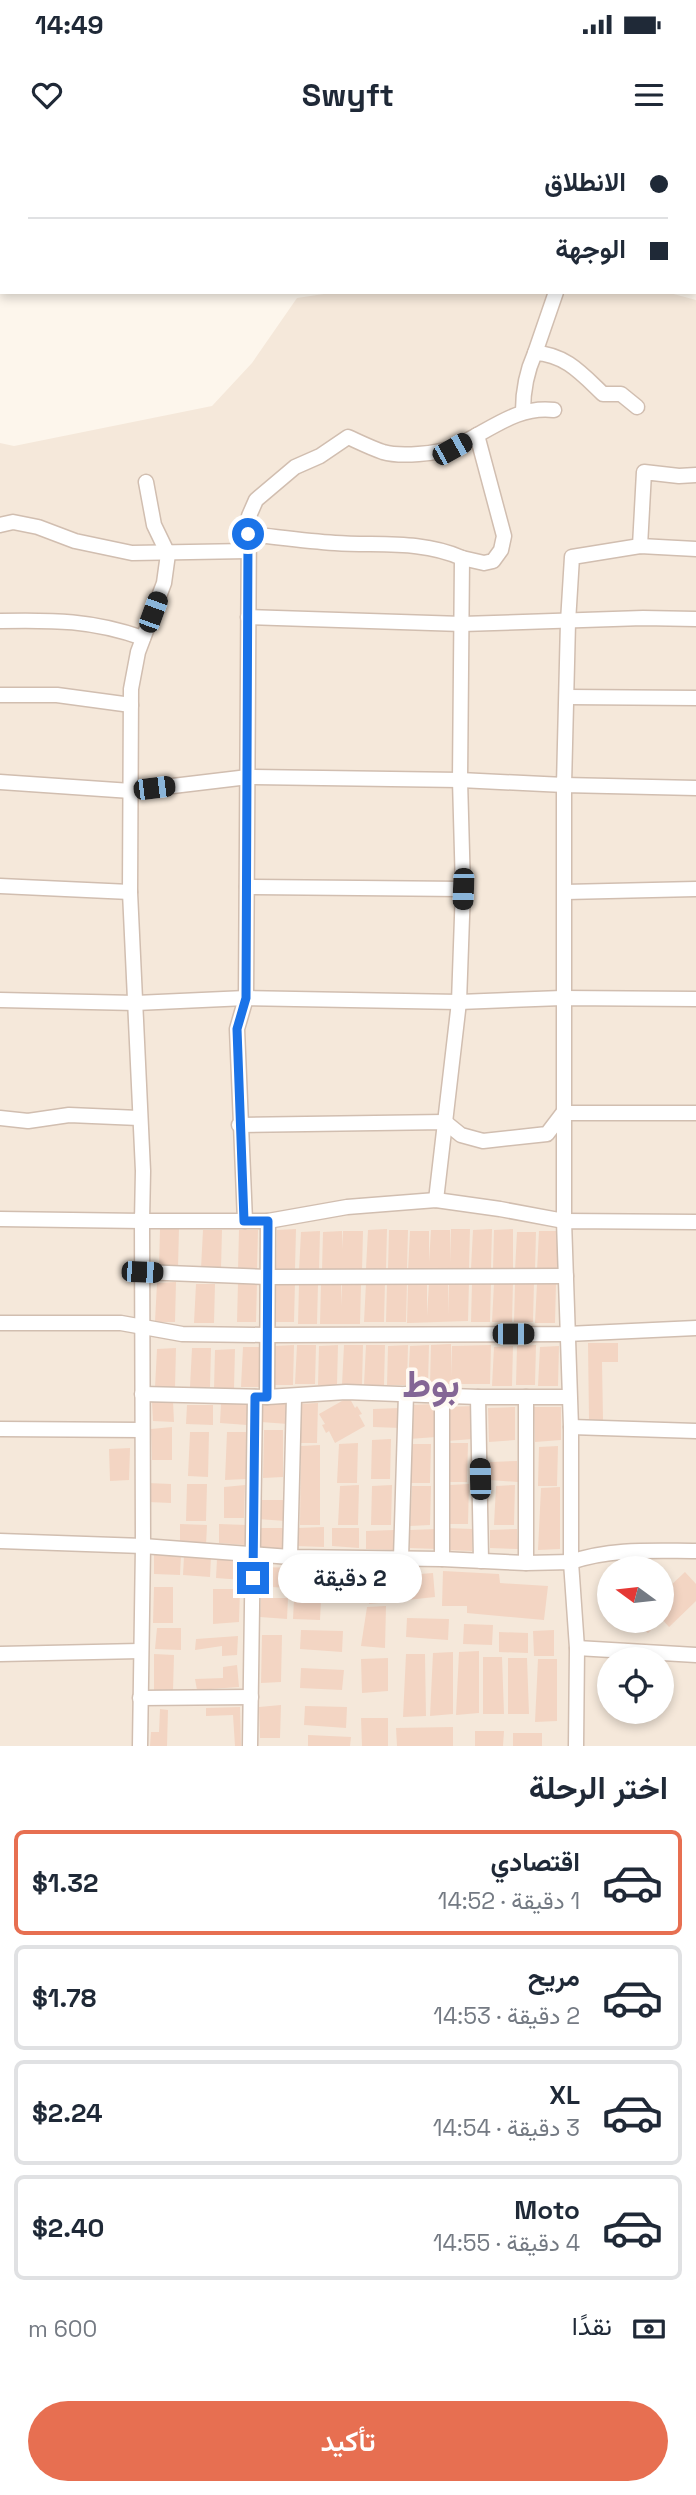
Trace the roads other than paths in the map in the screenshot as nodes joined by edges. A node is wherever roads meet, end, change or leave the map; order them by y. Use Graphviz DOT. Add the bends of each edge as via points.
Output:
graph roads {
  1 [pos="555,294"];
  2 [pos="535,353"];
  3 [pos="637,407"];
  4 [pos="554,410"];
  5 [pos="523,411"];
  6 [pos="477,435"];
  7 [pos="696,475"];
  8 [pos="146,482"];
  9 [pos="0,525"];
  10 [pos="248,534"];
  11 [pos="640,546"];
  12 [pos="696,549"];
  13 [pos="248,551"];
  14 [pos="168,554"];
  15 [pos="462,558"];
  16 [pos="248,617"];
  17 [pos="696,619"];
  18 [pos="0,621"];
  19 [pos="568,622"];
  20 [pos="461,624"];
  21 [pos="143,638"];
  22 [pos="0,695"];
  23 [pos="568,697"];
  24 [pos="696,698"];
  25 [pos="131,705"];
  26 [pos="248,777"];
  27 [pos="460,780"];
  28 [pos="0,782"];
  29 [pos="564,785"];
  30 [pos="696,788"];
  31 [pos="131,791"];
  32 [pos="0,886"];
  33 [pos="247,887"];
  34 [pos="463,889"];
  35 [pos="696,889"];
  36 [pos="130,892"];
  37 [pos="565,892"];
  38 [pos="246,998"];
  39 [pos="562,998"];
  40 [pos="696,999"];
  41 [pos="0,1000"];
  42 [pos="458,1002"];
  43 [pos="136,1003"];
  44 [pos="563,1113"];
  45 [pos="696,1113"];
  46 [pos="0,1118"];
  47 [pos="139,1118"];
  48 [pos="445,1122"];
  49 [pos="239,1125"];
  50 [pos="436,1200"];
  51 [pos="0,1219"];
  52 [pos="142,1221"];
  53 [pos="244,1221"];
  54 [pos="268,1221"];
  55 [pos="564,1221"];
  56 [pos="696,1222"];
  57 [pos="142,1272"];
  58 [pos="566,1276"];
  59 [pos="268,1277"];
  60 [pos="0,1323"];
  61 [pos="142,1326"];
  62 [pos="696,1328"];
  63 [pos="567,1334"];
  64 [pos="266,1335"];
  65 [pos="142,1394"];
  66 [pos="405,1394"];
  67 [pos="442,1395"];
  68 [pos="261,1397"];
  69 [pos="294,1397"];
  70 [pos="478,1397"];
  71 [pos="526,1397"];
  72 [pos="569,1397"];
  73 [pos="572,1427"];
  74 [pos="0,1429"];
  75 [pos="142,1430"];
  76 [pos="696,1431"];
  77 [pos="0,1541"];
  78 [pos="143,1546"];
  79 [pos="696,1551"];
  80 [pos="253,1555"];
  81 [pos="290,1557"];
  82 [pos="401,1558"];
  83 [pos="442,1559"];
  84 [pos="481,1561"];
  85 [pos="571,1562"];
  86 [pos="526,1563"];
  87 [pos="577,1648"];
  88 [pos="140,1651"];
  89 [pos="0,1654"];
  90 [pos="696,1655"];
  91 [pos="251,1697"];
  92 [pos="140,1698"];
  93 [pos="140,1746"];
  94 [pos="250,1746"];
  95 [pos="576,1746"];
  1 -- 2 [label="street"];
  2 -- 3 [label="street" via="572,363 603,394 621,394"];
  2 -- 5 [label="street" via="528,369"];
  4 -- 5 [label="street"];
  5 -- 6 [label="street"];
  6 -- 10 [label="street" via="452,449 419,454 386,453 348,437 295,467 256,500 248,516"];
  6 -- 15 [label="street" via="505,536 493,561"];
  7 -- 11 [label="street" via="644,472"];
  8 -- 14 [label="street" via="154,524"];
  9 -- 14 [label="street" via="13,522 132,553"];
  10 -- 13 [label="street"];
  10 -- 15 [label="street" via="405,544"];
  11 -- 12 [label="street"];
  11 -- 19 [label="street" via="572,557"];
  13 -- 14 [label="street"];
  13 -- 16 [label="street"];
  14 -- 21 [label="street" via="164,583"];
  15 -- 20 [label="street"];
  16 -- 20 [label="street"];
  16 -- 26 [label="street"];
  17 -- 19 [label="street"];
  18 -- 21 [label="street" via="73,621"];
  19 -- 20 [label="street"];
  19 -- 23 [label="street"];
  20 -- 27 [label="street"];
  21 -- 25 [label="street"];
  22 -- 25 [label="street" via="57,695"];
  23 -- 24 [label="street"];
  23 -- 29 [label="street"];
  25 -- 31 [label="street"];
  26 -- 27 [label="street"];
  26 -- 31 [label="street"];
  26 -- 33 [label="street"];
  27 -- 29 [label="street"];
  27 -- 34 [label="street"];
  28 -- 31 [label="street"];
  29 -- 30 [label="street"];
  29 -- 37 [label="street"];
  31 -- 36 [label="street"];
  32 -- 36 [label="street"];
  33 -- 34 [label="street"];
  33 -- 38 [label="street"];
  34 -- 42 [label="street"];
  35 -- 37 [label="street"];
  36 -- 43 [label="street"];
  37 -- 39 [label="street"];
  38 -- 42 [label="street"];
  38 -- 43 [label="street"];
  38 -- 49 [label="street" via="237,1029"];
  39 -- 40 [label="street"];
  39 -- 42 [label="street"];
  39 -- 44 [label="street"];
  41 -- 43 [label="street"];
  42 -- 48 [label="street"];
  43 -- 47 [label="street"];
  44 -- 45 [label="street"];
  44 -- 48 [label="street" via="547,1135 517,1139 483,1141 461,1135"];
  44 -- 55 [label="street"];
  46 -- 47 [label="street"];
  47 -- 52 [label="street"];
  48 -- 49 [label="street"];
  48 -- 50 [label="street"];
  49 -- 53 [label="street"];
  50 -- 54 [label="street" via="347,1207"];
  50 -- 55 [label="street"];
  51 -- 52 [label="street"];
  52 -- 53 [label="street"];
  52 -- 57 [label="street"];
  53 -- 54 [label="street"];
  54 -- 59 [label="street"];
  55 -- 56 [label="street"];
  55 -- 58 [label="street"];
  57 -- 59 [label="street"];
  57 -- 61 [label="street"];
  58 -- 59 [label="street"];
  58 -- 63 [label="street"];
  59 -- 64 [label="street"];
  60 -- 61 [label="street"];
  61 -- 64 [label="street" via="182,1334"];
  61 -- 65 [label="street"];
  62 -- 63 [label="street"];
  63 -- 64 [label="street"];
  63 -- 72 [label="street"];
  64 -- 68 [label="street"];
  65 -- 68 [label="street"];
  65 -- 75 [label="street"];
  66 -- 67 [label="street"];
  66 -- 69 [label="street" via="346,1392"];
  66 -- 82 [label="street"];
  67 -- 70 [label="street"];
  67 -- 83 [label="street"];
  68 -- 69 [label="street"];
  68 -- 80 [label="street"];
  69 -- 81 [label="street"];
  70 -- 71 [label="street"];
  70 -- 84 [label="street"];
  71 -- 72 [label="street"];
  71 -- 86 [label="street"];
  72 -- 73 [label="street"];
  73 -- 76 [label="street"];
  73 -- 85 [label="street"];
  74 -- 75 [label="street"];
  75 -- 78 [label="street"];
  77 -- 78 [label="street"];
  78 -- 80 [label="street"];
  78 -- 88 [label="street"];
  79 -- 85 [label="street" via="613,1552"];
  80 -- 81 [label="street"];
  80 -- 91 [label="street"];
  81 -- 82 [label="street"];
  82 -- 83 [label="street"];
  83 -- 84 [label="street"];
  84 -- 86 [label="street"];
  85 -- 86 [label="street"];
  85 -- 87 [label="street"];
  87 -- 90 [label="street"];
  87 -- 95 [label="street"];
  88 -- 89 [label="street"];
  88 -- 92 [label="street"];
  91 -- 92 [label="street"];
  91 -- 94 [label="street"];
  92 -- 93 [label="street"];
}
